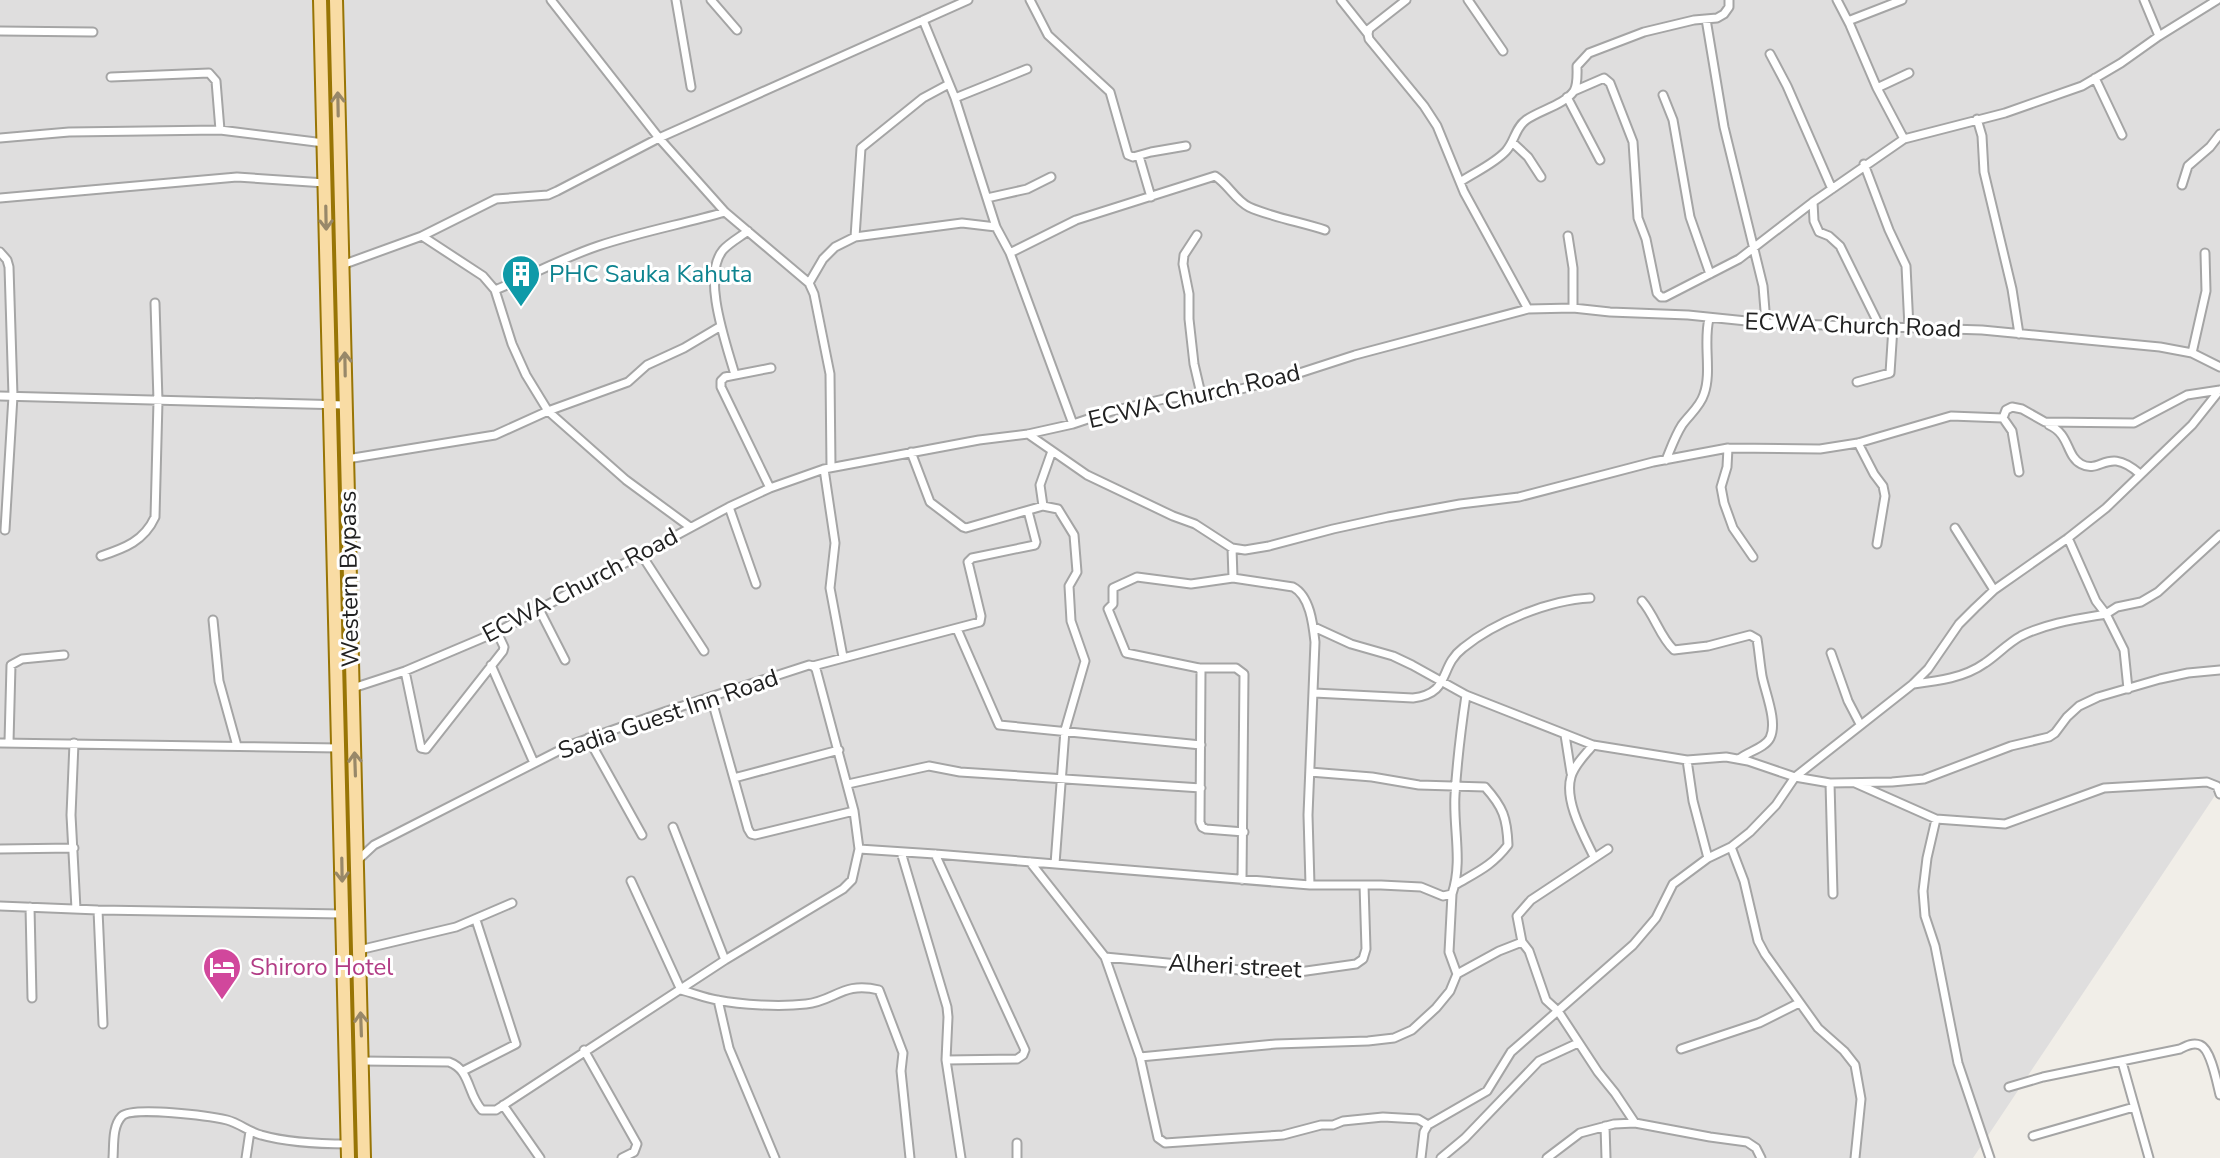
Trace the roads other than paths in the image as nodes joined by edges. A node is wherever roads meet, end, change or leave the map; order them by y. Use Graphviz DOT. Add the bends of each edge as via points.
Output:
graph roads {
  1 [pos="320,0"];
  2 [pos="336,0"];
  3 [pos="551,0"];
  4 [pos="676,0"];
  5 [pos="711,0"];
  6 [pos="945,0"];
  7 [pos="968,0"];
  8 [pos="1030,0"];
  9 [pos="1341,0"];
  10 [pos="1406,0"];
  11 [pos="1468,0"];
  12 [pos="1729,0"];
  13 [pos="1837,0"];
  14 [pos="1902,0"];
  15 [pos="2144,0"];
  16 [pos="2217,0"];
  17 [pos="948,9"];
  18 [pos="1706,19"];
  19 [pos="923,20"];
  20 [pos="1848,21"];
  21 [pos="737,30"];
  22 [pos="0,31"];
  23 [pos="93,32"];
  24 [pos="1368,34"];
  25 [pos="2159,36"];
  26 [pos="1503,51"];
  27 [pos="1770,54"];
  28 [pos="1027,69"];
  29 [pos="1909,73"];
  30 [pos="111,77"];
  31 [pos="2095,78"];
  32 [pos="949,84"];
  33 [pos="691,87"];
  34 [pos="1877,88"];
  35 [pos="1571,94"];
  36 [pos="1663,95"];
  37 [pos="955,98"];
  38 [pos="1977,119"];
  39 [pos="220,130"];
  40 [pos="2220,134"];
  41 [pos="2122,135"];
  42 [pos="0,138"];
  43 [pos="659,138"];
  44 [pos="1904,139"];
  45 [pos="1512,142"];
  46 [pos="324,143"];
  47 [pos="1186,146"];
  48 [pos="1139,156"];
  49 [pos="1600,160"];
  50 [pos="1864,164"];
  51 [pos="1051,177"];
  52 [pos="1541,177"];
  53 [pos="1460,182"];
  54 [pos="325,183"];
  55 [pos="2182,185"];
  56 [pos="1832,189"];
  57 [pos="1151,197"];
  58 [pos="0,198"];
  59 [pos="987,198"];
  60 [pos="1813,202"];
  61 [pos="725,212"];
  62 [pos="996,227"];
  63 [pos="1325,230"];
  64 [pos="748,231"];
  65 [pos="1197,235"];
  66 [pos="422,236"];
  67 [pos="1568,236"];
  68 [pos="855,237"];
  69 [pos="1755,246"];
  70 [pos="0,252"];
  71 [pos="1010,253"];
  72 [pos="2205,253"];
  73 [pos="342,265"];
  74 [pos="1710,274"];
  75 [pos="809,283"];
  76 [pos="495,290"];
  77 [pos="1661,297"];
  78 [pos="155,303"];
  79 [pos="1573,308"];
  80 [pos="1528,309"];
  81 [pos="1649,314"];
  82 [pos="1709,319"];
  83 [pos="1766,323"];
  84 [pos="721,326"];
  85 [pos="1880,327"];
  86 [pos="1893,327"];
  87 [pos="1909,328"];
  88 [pos="2019,334"];
  89 [pos="2192,353"];
  90 [pos="2219,365"];
  91 [pos="771,368"];
  92 [pos="735,375"];
  93 [pos="1857,382"];
  94 [pos="2220,390"];
  95 [pos="1201,394"];
  96 [pos="0,396"];
  97 [pos="13,396"];
  98 [pos="158,401"];
  99 [pos="330,405"];
  100 [pos="345,405"];
  101 [pos="548,411"];
  102 [pos="2003,418"];
  103 [pos="2045,422"];
  104 [pos="1073,424"];
  105 [pos="1028,434"];
  106 [pos="1858,443"];
  107 [pos="1728,448"];
  108 [pos="1052,451"];
  109 [pos="911,452"];
  110 [pos="347,459"];
  111 [pos="1666,460"];
  112 [pos="828,468"];
  113 [pos="2019,472"];
  114 [pos="2140,474"];
  115 [pos="770,488"];
  116 [pos="1043,506"];
  117 [pos="729,507"];
  118 [pos="1028,511"];
  119 [pos="690,527"];
  120 [pos="1955,528"];
  121 [pos="5,530"];
  122 [pos="2220,535"];
  123 [pos="2068,538"];
  124 [pos="1877,544"];
  125 [pos="1232,548"];
  126 [pos="641,554"];
  127 [pos="101,556"];
  128 [pos="1753,557"];
  129 [pos="1233,578"];
  130 [pos="756,584"];
  131 [pos="1994,590"];
  132 [pos="1590,598"];
  133 [pos="1642,601"];
  134 [pos="539,609"];
  135 [pos="2106,614"];
  136 [pos="213,620"];
  137 [pos="1314,627"];
  138 [pos="957,629"];
  139 [pos="497,632"];
  140 [pos="704,651"];
  141 [pos="1831,653"];
  142 [pos="64,655"];
  143 [pos="843,657"];
  144 [pos="565,660"];
  145 [pos="491,665"];
  146 [pos="813,666"];
  147 [pos="1199,668"];
  148 [pos="2220,670"];
  149 [pos="405,671"];
  150 [pos="1442,681"];
  151 [pos="1913,684"];
  152 [pos="352,688"];
  153 [pos="2128,689"];
  154 [pos="1314,693"];
  155 [pos="1466,695"];
  156 [pos="711,697"];
  157 [pos="1860,724"];
  158 [pos="1065,730"];
  159 [pos="1565,735"];
  160 [pos="588,738"];
  161 [pos="4,742"];
  162 [pos="74,743"];
  163 [pos="1201,745"];
  164 [pos="1593,745"];
  165 [pos="237,746"];
  166 [pos="339,748"];
  167 [pos="839,750"];
  168 [pos="1739,759"];
  169 [pos="1687,760"];
  170 [pos="534,763"];
  171 [pos="1310,772"];
  172 [pos="1571,773"];
  173 [pos="1795,777"];
  174 [pos="734,778"];
  175 [pos="1060,779"];
  176 [pos="1830,783"];
  177 [pos="1855,783"];
  178 [pos="848,784"];
  179 [pos="1456,786"];
  180 [pos="1201,788"];
  181 [pos="2220,794"];
  182 [pos="854,811"];
  183 [pos="1936,819"];
  184 [pos="673,827"];
  185 [pos="1244,832"];
  186 [pos="357,833"];
  187 [pos="642,835"];
  188 [pos="374,845"];
  189 [pos="1731,847"];
  190 [pos="74,848"];
  191 [pos="0,849"];
  192 [pos="859,849"];
  193 [pos="1608,849"];
  194 [pos="901,852"];
  195 [pos="935,854"];
  196 [pos="1594,857"];
  197 [pos="1708,858"];
  198 [pos="358,860"];
  199 [pos="1030,862"];
  200 [pos="1055,864"];
  201 [pos="1242,880"];
  202 [pos="631,881"];
  203 [pos="1310,885"];
  204 [pos="1364,885"];
  205 [pos="1455,885"];
  206 [pos="1452,894"];
  207 [pos="1833,894"];
  208 [pos="512,903"];
  209 [pos="0,906"];
  210 [pos="30,907"];
  211 [pos="76,909"];
  212 [pos="98,910"];
  213 [pos="342,914"];
  214 [pos="476,920"];
  215 [pos="1522,942"];
  216 [pos="359,950"];
  217 [pos="1105,957"];
  218 [pos="725,960"];
  219 [pos="1457,974"];
  220 [pos="681,990"];
  221 [pos="32,998"];
  222 [pos="718,1000"];
  223 [pos="1799,1003"];
  224 [pos="1558,1011"];
  225 [pos="103,1024"];
  226 [pos="1578,1043"];
  227 [pos="1681,1049"];
  228 [pos="584,1050"];
  229 [pos="1140,1057"];
  230 [pos="946,1060"];
  231 [pos="362,1061"];
  232 [pos="2122,1062"];
  233 [pos="463,1071"];
  234 [pos="2009,1087"];
  235 [pos="2220,1095"];
  236 [pos="503,1105"];
  237 [pos="2134,1107"];
  238 [pos="1635,1123"];
  239 [pos="1428,1125"];
  240 [pos="1605,1126"];
  241 [pos="250,1131"];
  242 [pos="2033,1136"];
  243 [pos="1017,1143"];
  244 [pos="348,1144"];
  245 [pos="113,1158"];
  246 [pos="246,1158"];
  247 [pos="348,1158"];
  248 [pos="364,1158"];
  249 [pos="540,1158"];
  250 [pos="622,1158"];
  251 [pos="775,1158"];
  252 [pos="910,1158"];
  253 [pos="961,1158"];
  254 [pos="1017,1158"];
  255 [pos="1421,1158"];
  256 [pos="1441,1158"];
  257 [pos="1547,1158"];
  258 [pos="1606,1158"];
  259 [pos="1761,1158"];
  260 [pos="1855,1158"];
  261 [pos="1990,1158"];
  262 [pos="2149,1158"];
  1 -- 46 [label="main road, Western Bypass"];
  73 -- 2 [label="main road, Western Bypass, one-way"];
  3 -- 43 [label="street"];
  4 -- 33 [label="street"];
  5 -- 21 [label="street"];
  6 -- 17 [label="street"];
  7 -- 17 [label="street"];
  8 -- 48 [label="street" via="1055,43 1110,92 1128,155"];
  9 -- 24 [label="street"];
  10 -- 24 [label="street"];
  11 -- 26 [label="street"];
  12 -- 18 [label="street" via="1724,14"];
  13 -- 20 [label="street"];
  14 -- 20 [label="street"];
  15 -- 25 [label="street"];
  16 -- 25 [label="street"];
  17 -- 19 [label="street"];
  18 -- 35 [label="street" via="1644,32 1589,53 1577,66"];
  18 -- 69 [label="street" via="1724,127"];
  19 -- 32 [label="street"];
  19 -- 43 [label="street"];
  20 -- 34 [label="street"];
  22 -- 23 [label="street"];
  24 -- 53 [label="street" via="1437,126"];
  25 -- 31 [label="street"];
  27 -- 56 [label="street"];
  28 -- 37 [label="street"];
  29 -- 34 [label="street"];
  30 -- 39 [label="street" via="209,73 216,81"];
  31 -- 38 [label="street"];
  31 -- 41 [label="street"];
  32 -- 37 [label="street"];
  32 -- 68 [label="street" via="864,143"];
  34 -- 44 [label="street"];
  35 -- 45 [label="street" via="1527,119"];
  35 -- 49 [label="street"];
  35 -- 77 [label="street" via="1604,78 1616,96 1633,142 1638,218"];
  36 -- 74 [label="street" via="1673,120 1690,217"];
  37 -- 59 [label="street"];
  38 -- 44 [label="street"];
  38 -- 88 [label="street"];
  39 -- 42 [label="street"];
  39 -- 46 [label="street"];
  40 -- 55 [label="street" via="2188,166"];
  43 -- 61 [label="street"];
  43 -- 66 [label="street" via="548,195 496,199"];
  44 -- 50 [label="street"];
  45 -- 52 [label="street"];
  45 -- 53 [label="street" via="1497,160"];
  46 -- 54 [label="main road, Western Bypass"];
  47 -- 48 [label="street"];
  48 -- 57 [label="street"];
  50 -- 56 [label="street"];
  50 -- 87 [label="street" via="1906,266"];
  51 -- 59 [label="street"];
  53 -- 80 [label="street"];
  54 -- 58 [label="street" via="237,177"];
  54 -- 99 [label="main road, Western Bypass, one-way"];
  56 -- 60 [label="street"];
  57 -- 63 [label="street" via="1215,176 1250,207"];
  57 -- 71 [label="street" via="1076,220"];
  59 -- 62 [label="street"];
  60 -- 69 [label="street"];
  60 -- 85 [label="street" via="1819,232 1840,246"];
  61 -- 64 [label="street"];
  61 -- 76 [label="street" via="595,247"];
  62 -- 68 [label="street" via="962,223"];
  62 -- 71 [label="street"];
  64 -- 75 [label="street"];
  64 -- 84 [label="street" via="718,258 715,296"];
  65 -- 95 [label="street" via="1183,264"];
  66 -- 73 [label="street"];
  66 -- 76 [label="street" via="473,268"];
  67 -- 79 [label="street"];
  68 -- 75 [label="street" via="835,247"];
  69 -- 74 [label="street"];
  69 -- 83 [label="street"];
  70 -- 97 [label="street" via="9,267"];
  71 -- 104 [label="street"];
  72 -- 89 [label="street" via="2206,291"];
  100 -- 73 [label="main road, Western Bypass, one-way"];
  74 -- 77 [label="street"];
  75 -- 112 [label="street" via="830,374"];
  76 -- 101 [label="street" via="512,344"];
  77 -- 81 [label="street"];
  78 -- 98 [label="street"];
  79 -- 80 [label="street, ECWA Church Road"];
  79 -- 81 [label="street, ECWA Church Road"];
  80 -- 95 [label="street, ECWA Church Road" via="1241,389"];
  81 -- 82 [label="street, ECWA Church Road"];
  82 -- 83 [label="street, ECWA Church Road"];
  82 -- 111 [label="street" via="1706,391"];
  83 -- 85 [label="street, ECWA Church Road"];
  84 -- 92 [label="street"];
  84 -- 101 [label="street" via="647,365 628,382"];
  85 -- 86 [label="street, ECWA Church Road"];
  86 -- 87 [label="street, ECWA Church Road"];
  86 -- 93 [label="street" via="1890,373"];
  87 -- 88 [label="street, ECWA Church Road"];
  88 -- 89 [label="street, ECWA Church Road"];
  89 -- 90 [label="street, ECWA Church Road"];
  91 -- 92 [label="street"];
  92 -- 115 [label="street" via="725,377 721,387"];
  94 -- 103 [label="street" via="2187,395 2134,423"];
  94 -- 114 [label="street"];
  95 -- 104 [label="street, ECWA Church Road"];
  96 -- 97 [label="street"];
  97 -- 98 [label="street"];
  97 -- 121 [label="street"];
  98 -- 99 [label="street"];
  98 -- 127 [label="street" via="155,517 134,543"];
  99 -- 100 [label="street"];
  99 -- 166 [label="main road, Western Bypass"];
  100 -- 110 [label="main road, Western Bypass"];
  101 -- 110 [label="street" via="495,435"];
  101 -- 119 [label="street" via="626,480"];
  102 -- 103 [label="street" via="2012,407"];
  102 -- 106 [label="street" via="1951,416"];
  102 -- 113 [label="street" via="2012,431"];
  103 -- 114 [label="street" via="2057,428 2084,466 2120,460"];
  104 -- 105 [label="street, ECWA Church Road"];
  105 -- 108 [label="street"];
  105 -- 109 [label="street, ECWA Church Road"];
  106 -- 107 [label="street" via="1820,449"];
  106 -- 124 [label="street" via="1885,496"];
  107 -- 111 [label="street"];
  107 -- 128 [label="street" via="1721,487 1724,503"];
  108 -- 116 [label="street" via="1040,485"];
  108 -- 125 [label="street" via="1087,475 1195,524"];
  109 -- 112 [label="street, ECWA Church Road"];
  109 -- 118 [label="street" via="930,502 963,527"];
  110 -- 152 [label="main road, Western Bypass"];
  111 -- 125 [label="street" via="1519,497 1388,517 1269,546"];
  112 -- 115 [label="street, ECWA Church Road"];
  112 -- 143 [label="street" via="835,543 830,588"];
  114 -- 123 [label="street"];
  115 -- 117 [label="street, ECWA Church Road"];
  116 -- 118 [label="street"];
  116 -- 158 [label="street" via="1058,509 1074,535 1077,572 1069,586 1071,621 1085,661"];
  117 -- 119 [label="street, ECWA Church Road"];
  117 -- 130 [label="street"];
  118 -- 138 [label="street" via="1035,545 969,559 982,620"];
  119 -- 126 [label="street, ECWA Church Road"];
  120 -- 131 [label="street"];
  122 -- 135 [label="street" via="2158,592"];
  123 -- 131 [label="street"];
  123 -- 135 [label="street"];
  125 -- 129 [label="street"];
  126 -- 134 [label="street, ECWA Church Road"];
  126 -- 140 [label="street"];
  129 -- 137 [label="street" via="1298,590"];
  129 -- 147 [label="street" via="1191,584 1137,577 1113,589 1108,609 1126,653"];
  131 -- 151 [label="street" via="1959,624"];
  132 -- 150 [label="street" via="1570,599 1498,626 1461,649"];
  133 -- 168 [label="street" via="1674,650 1750,635 1757,639 1769,698 1770,738"];
  134 -- 139 [label="street, ECWA Church Road"];
  134 -- 144 [label="street"];
  135 -- 151 [label="street" via="2039,628 1983,666 1946,681"];
  135 -- 153 [label="street" via="2124,650"];
  136 -- 165 [label="street" via="219,681"];
  137 -- 150 [label="street"];
  137 -- 154 [label="street"];
  138 -- 143 [label="street, Sadia Guest Inn Road"];
  138 -- 158 [label="street" via="999,725"];
  139 -- 145 [label="street" via="504,647"];
  139 -- 149 [label="street, ECWA Church Road"];
  141 -- 157 [label="street"];
  142 -- 161 [label="street" via="11,665"];
  143 -- 146 [label="street, Sadia Guest Inn Road"];
  145 -- 149 [label="street" via="426,749 421,748"];
  145 -- 170 [label="street"];
  146 -- 156 [label="street, Sadia Guest Inn Road"];
  146 -- 167 [label="street"];
  147 -- 163 [label="street"];
  147 -- 185 [label="street" via="1236,668 1244,674"];
  148 -- 153 [label="street"];
  149 -- 152 [label="street, ECWA Church Road"];
  150 -- 154 [label="street" via="1436,691 1413,698"];
  150 -- 155 [label="street"];
  151 -- 157 [label="street"];
  186 -- 152 [label="main road, Western Bypass, one-way"];
  153 -- 177 [label="street" via="2079,706 2049,737 1924,779"];
  154 -- 171 [label="street"];
  155 -- 159 [label="street"];
  155 -- 179 [label="street"];
  156 -- 160 [label="street, Sadia Guest Inn Road"];
  156 -- 174 [label="street"];
  157 -- 173 [label="street"];
  158 -- 163 [label="street"];
  158 -- 175 [label="street"];
  159 -- 164 [label="street"];
  159 -- 172 [label="street"];
  160 -- 170 [label="street, Sadia Guest Inn Road"];
  160 -- 187 [label="street"];
  161 -- 162 [label="street"];
  162 -- 165 [label="street"];
  162 -- 190 [label="street"];
  163 -- 180 [label="street"];
  164 -- 169 [label="street"];
  164 -- 172 [label="street"];
  165 -- 166 [label="street"];
  166 -- 213 [label="main road, Western Bypass, one-way"];
  167 -- 174 [label="street"];
  167 -- 178 [label="street"];
  168 -- 169 [label="street"];
  168 -- 173 [label="street"];
  169 -- 197 [label="street"];
  170 -- 188 [label="street, Sadia Guest Inn Road"];
  171 -- 179 [label="street"];
  171 -- 203 [label="street"];
  172 -- 196 [label="street" via="1577,823"];
  173 -- 176 [label="street"];
  173 -- 189 [label="street" via="1776,805"];
  174 -- 182 [label="street" via="751,834"];
  175 -- 178 [label="street" via="935,766"];
  175 -- 180 [label="street"];
  175 -- 200 [label="street"];
  176 -- 177 [label="street"];
  176 -- 207 [label="street"];
  177 -- 183 [label="street"];
  178 -- 182 [label="street"];
  179 -- 205 [label="street"];
  179 -- 205 [label="street" via="1485,787 1507,823 1508,845 1480,873"];
  180 -- 185 [label="street" via="1202,827"];
  181 -- 183 [label="street" via="2207,782 2104,788 2005,824"];
  182 -- 192 [label="street"];
  183 -- 261 [label="street" via="1923,891 1925,916 1958,1063"];
  184 -- 218 [label="street"];
  185 -- 201 [label="street"];
  186 -- 188 [label="street"];
  186 -- 198 [label="main road, Western Bypass"];
  188 -- 198 [label="street, Sadia Guest Inn Road"];
  189 -- 197 [label="street"];
  189 -- 223 [label="street" via="1758,941"];
  190 -- 191 [label="street"];
  190 -- 211 [label="street"];
  192 -- 194 [label="street"];
  192 -- 218 [label="street" via="852,880 843,889"];
  193 -- 196 [label="street"];
  194 -- 195 [label="street"];
  194 -- 230 [label="street" via="947,1007"];
  195 -- 199 [label="street"];
  195 -- 230 [label="street" via="1025,1050 1017,1059"];
  196 -- 215 [label="street" via="1531,900 1517,916"];
  197 -- 224 [label="street" via="1673,884 1656,918 1633,945"];
  198 -- 216 [label="main road, Western Bypass"];
  199 -- 200 [label="street"];
  199 -- 217 [label="street"];
  200 -- 201 [label="street"];
  201 -- 203 [label="street"];
  202 -- 220 [label="street"];
  203 -- 204 [label="street"];
  204 -- 206 [label="street"];
  204 -- 217 [label="street, Alheri street" via="1366,949 1356,964 1272,973"];
  205 -- 206 [label="street"];
  206 -- 219 [label="street" via="1449,952"];
  208 -- 214 [label="street"];
  209 -- 210 [label="street"];
  210 -- 211 [label="street"];
  210 -- 221 [label="street"];
  211 -- 212 [label="street"];
  212 -- 213 [label="street"];
  212 -- 225 [label="street"];
  213 -- 244 [label="main road, Western Bypass"];
  214 -- 216 [label="street"];
  214 -- 233 [label="street" via="516,1039 513,1046"];
  215 -- 219 [label="street"];
  215 -- 224 [label="street" via="1546,1000"];
  231 -- 216 [label="main road, Western Bypass, one-way"];
  217 -- 229 [label="street"];
  218 -- 220 [label="street"];
  219 -- 229 [label="street" via="1436,1008 1394,1038"];
  220 -- 222 [label="street"];
  220 -- 228 [label="street"];
  222 -- 251 [label="street" via="729,1048"];
  222 -- 252 [label="street" via="809,1004 843,990 879,990 903,1053"];
  223 -- 227 [label="street" via="1759,1023"];
  223 -- 260 [label="street" via="1855,1065 1861,1099"];
  224 -- 226 [label="street"];
  224 -- 239 [label="street" via="1511,1052 1487,1091"];
  226 -- 238 [label="street"];
  226 -- 256 [label="street" via="1539,1061"];
  228 -- 236 [label="street"];
  228 -- 250 [label="street" via="637,1144"];
  229 -- 239 [label="street" via="1158,1138 1165,1143 1283,1135 1383,1117 1418,1119"];
  230 -- 253 [label="street"];
  231 -- 233 [label="street" via="449,1062"];
  231 -- 248 [label="main road, Western Bypass"];
  232 -- 234 [label="street"];
  232 -- 235 [label="street" via="2201,1045 2208,1052"];
  232 -- 237 [label="street"];
  233 -- 236 [label="street" via="482,1110"];
  236 -- 249 [label="street"];
  237 -- 242 [label="street"];
  237 -- 262 [label="street"];
  238 -- 240 [label="street"];
  238 -- 259 [label="street" via="1747,1142"];
  239 -- 255 [label="street"];
  240 -- 257 [label="street" via="1580,1133"];
  240 -- 258 [label="street"];
  241 -- 244 [label="street" via="311,1144"];
  241 -- 245 [label="street" via="229,1120 130,1111 120,1118"];
  241 -- 246 [label="street"];
  243 -- 254 [label="street"];
  244 -- 247 [label="main road, Western Bypass"];
}
